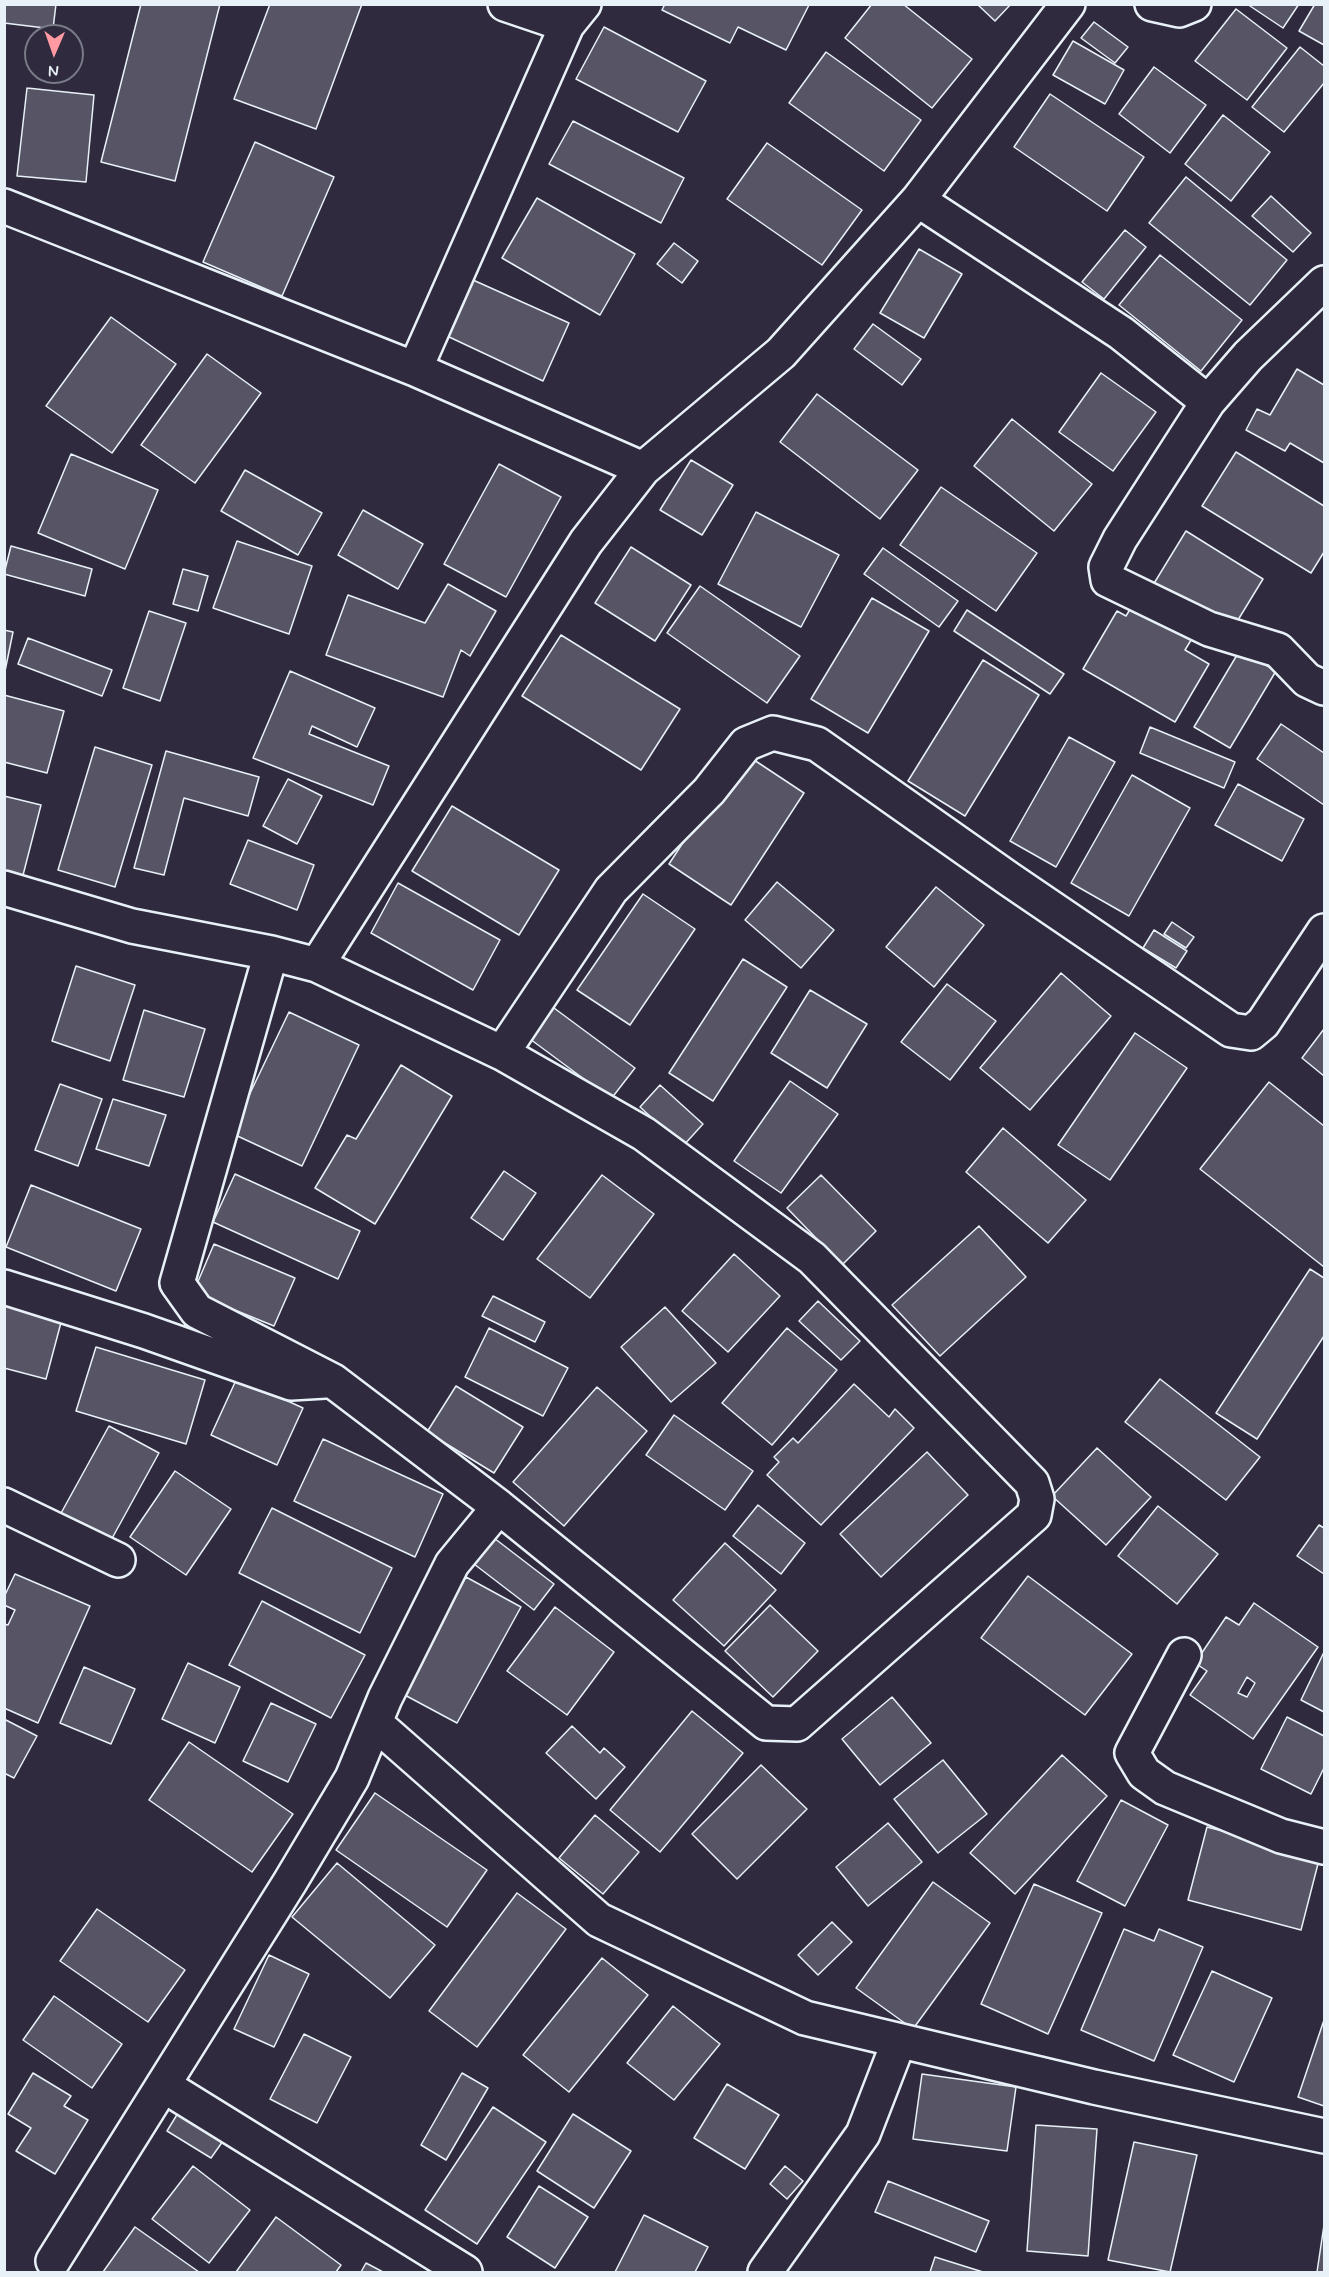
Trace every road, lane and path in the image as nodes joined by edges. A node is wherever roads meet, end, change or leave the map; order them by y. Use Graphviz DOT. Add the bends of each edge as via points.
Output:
graph roads {
  1 [pos="505,4"];
  2 [pos="1068,4"];
  3 [pos="1152,4"];
  4 [pos="1194,4"];
  5 [pos="575,15"];
  6 [pos="918,200"];
  7 [pos="4,206"];
  8 [pos="1324,283"];
  9 [pos="415,369"];
  10 [pos="1208,402"];
  11 [pos="643,469"];
  12 [pos="1324,688"];
  13 [pos="4,888"];
  14 [pos="1324,931"];
  15 [pos="271,953"];
  16 [pos="317,965"];
  17 [pos="502,1053"];
  18 [pos="4,1287"];
  19 [pos="333,1381"];
  20 [pos="4,1505"];
  21 [pos="499,1507"];
  22 [pos="118,1560"];
  23 [pos="1184,1655"];
  24 [pos="375,1723"];
  25 [pos="1324,1847"];
  26 [pos="899,2041"];
  27 [pos="163,2085"];
  28 [pos="1324,2136"];
  29 [pos="53,2261"];
  30 [pos="465,2272"];
  31 [pos="765,2272"];
  1 -- 5 [label="street"];
  2 -- 6 [label="street"];
  3 -- 4 [label="street" via="1179,10"];
  5 -- 9 [label="street"];
  6 -- 10 [label="street" via="1121,333"];
  6 -- 11 [label="street" via="781,353"];
  7 -- 9 [label="street"];
  8 -- 10 [label="street" via="1248,356"];
  9 -- 11 [label="street"];
  10 -- 12 [label="street" via="1120,539 1106,567 1108,580 1209,629 1278,650 1307,681"];
  11 -- 16 [label="street" via="586,542"];
  13 -- 15 [label="street" via="132,926"];
  14 -- 17 [label="street" via="1263,1023 1251,1033 1232,1030 817,744 774,733 746,744 709,790 611,890"];
  15 -- 16 [label="street"];
  15 -- 19 [label="street" via="177,1283 197,1311"];
  16 -- 17 [label="street"];
  17 -- 21 [label="street" via="644,1134 812,1258 1032,1482 1037,1499 1034,1515 797,1724 766,1723"];
  18 -- 19 [label="street" via="291,1383"];
  19 -- 21 [label="street"];
  20 -- 22 [label="street"];
  21 -- 24 [label="street" via="452,1564"];
  23 -- 25 [label="street" via="1132,1754 1144,1773 1165,1788 1260,1827"];
  24 -- 26 [label="street" via="599,1920 805,2018"];
  24 -- 27 [label="street" via="352,1778"];
  26 -- 28 [label="street"];
  26 -- 31 [label="street" via="863,2134"];
  27 -- 29 [label="street"];
  27 -- 30 [label="street"];
}
